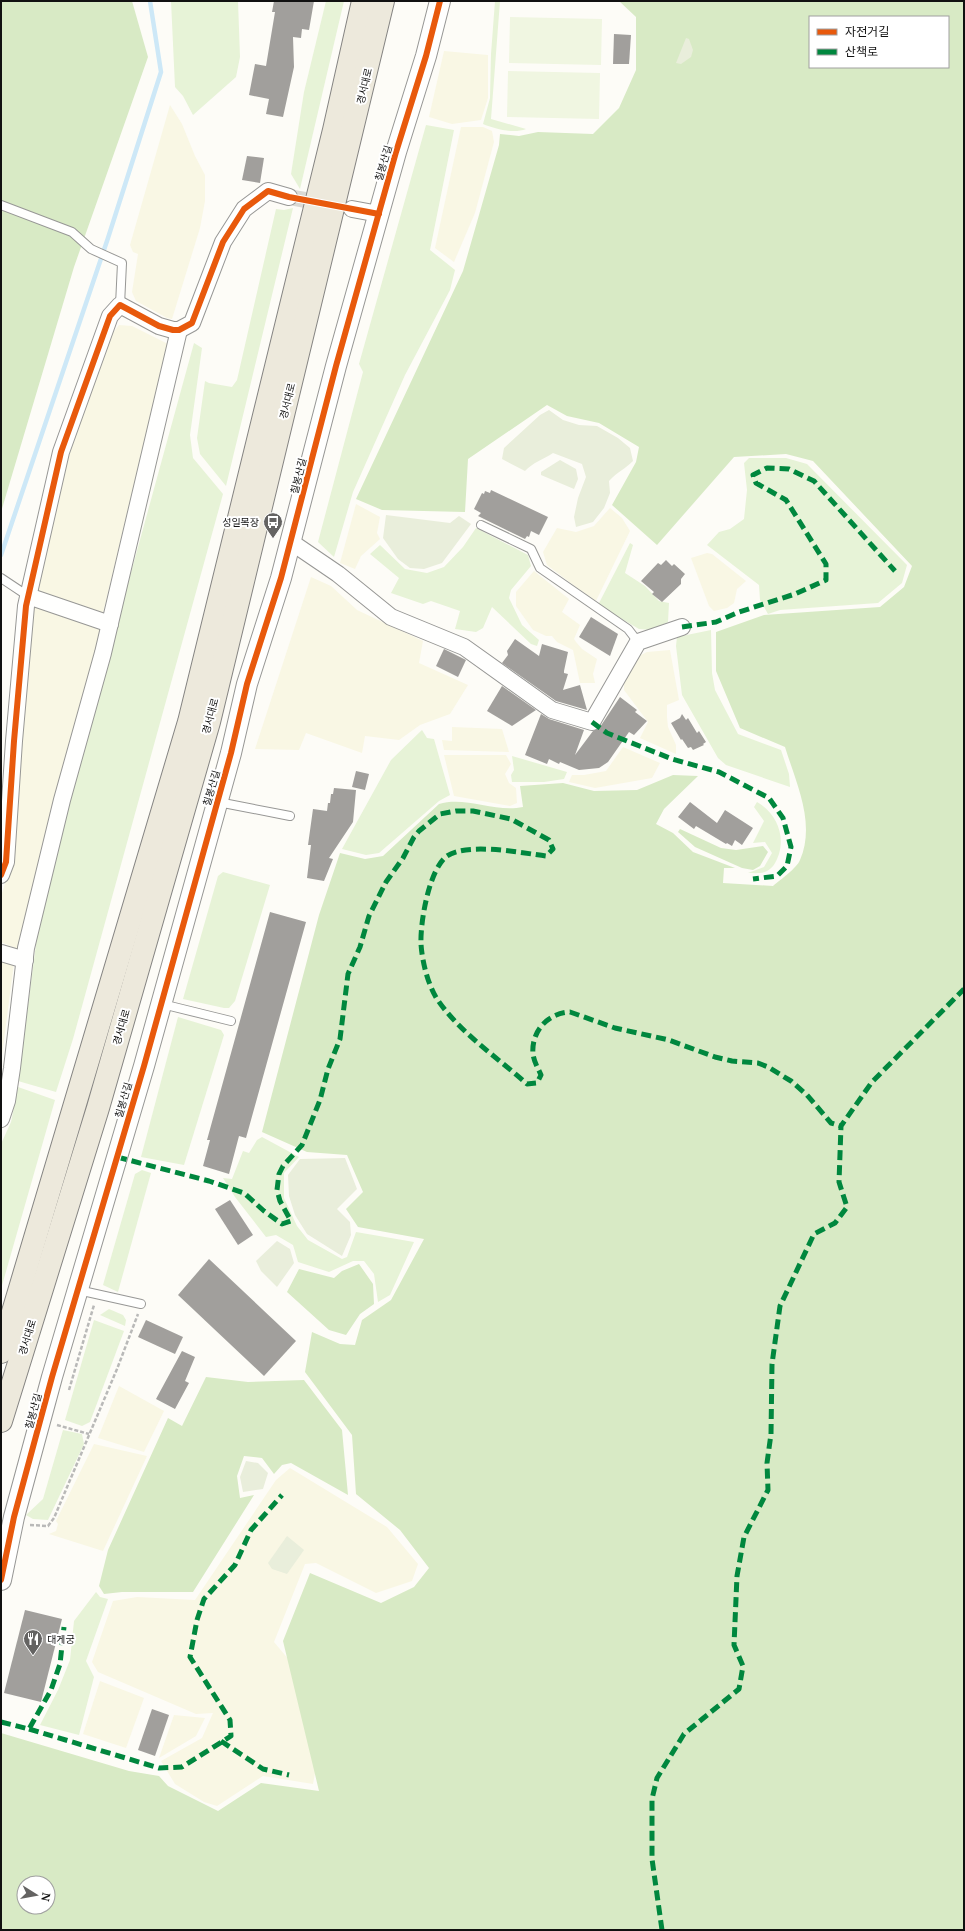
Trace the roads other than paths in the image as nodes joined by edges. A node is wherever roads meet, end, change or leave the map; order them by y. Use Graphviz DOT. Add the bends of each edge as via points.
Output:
graph roads {
  1 [pos="363,1"];
  2 [pos="384,1"];
  3 [pos="440,1"];
  4 [pos="289,197"];
  5 [pos="1,205"];
  6 [pos="352,209"];
  7 [pos="379,214"];
  8 [pos="120,304"];
  9 [pos="179,330"];
  10 [pos="481,525"];
  11 [pos="291,542"];
  12 [pos="4,579"];
  13 [pos="28,596"];
  14 [pos="110,624"];
  15 [pos="682,627"];
  16 [pos="638,642"];
  17 [pos="218,802"];
  18 [pos="290,816"];
  19 [pos="1,875"];
  20 [pos="1,953"];
  21 [pos="25,960"];
  22 [pos="161,1004"];
  23 [pos="231,1021"];
  24 [pos="1,1119"];
  25 [pos="78,1290"];
  26 [pos="138,1304"];
  27 [pos="1,1352"];
  28 [pos="1,1421"];
  29 [pos="1,1580"];
  1 -- 27 [label="main road, 경서대로" via="189,722"];
  2 -- 28 [label="main road, 경서대로" via="209,722 98,1108"];
  3 -- 7 [label="street, 칠봉산길"];
  4 -- 9 [label="street" via="268,191 244,208 222,242 192,323"];
  5 -- 8 [label="lane" via="72,232 91,249 122,263"];
  6 -- 7 [label="street"];
  7 -- 11 [label="street, 칠봉산길" via="336,366"];
  8 -- 9 [label="street" via="159,326"];
  8 -- 13 [label="street" via="110,316 61,452"];
  9 -- 14 [label="street"];
  10 -- 16 [label="lane" via="532,549 540,568 628,629"];
  11 -- 16 [label="street" via="338,574 391,617 464,647 552,710 592,722"];
  11 -- 17 [label="street, 칠봉산길" via="247,684"];
  12 -- 13 [label="lane"];
  13 -- 14 [label="street"];
  13 -- 19 [label="street" via="14,741 6,862"];
  14 -- 21 [label="street" via="62,800"];
  15 -- 16 [label="street"];
  17 -- 18 [label="lane"];
  17 -- 22 [label="street, 칠봉산길"];
  20 -- 21 [label="street"];
  21 -- 24 [label="street" via="12,1068 7,1101"];
  22 -- 23 [label="lane"];
  22 -- 25 [label="street, 칠봉산길"];
  25 -- 26 [label="lane"];
  25 -- 29 [label="street, 칠봉산길" via="13,1523"];
}
